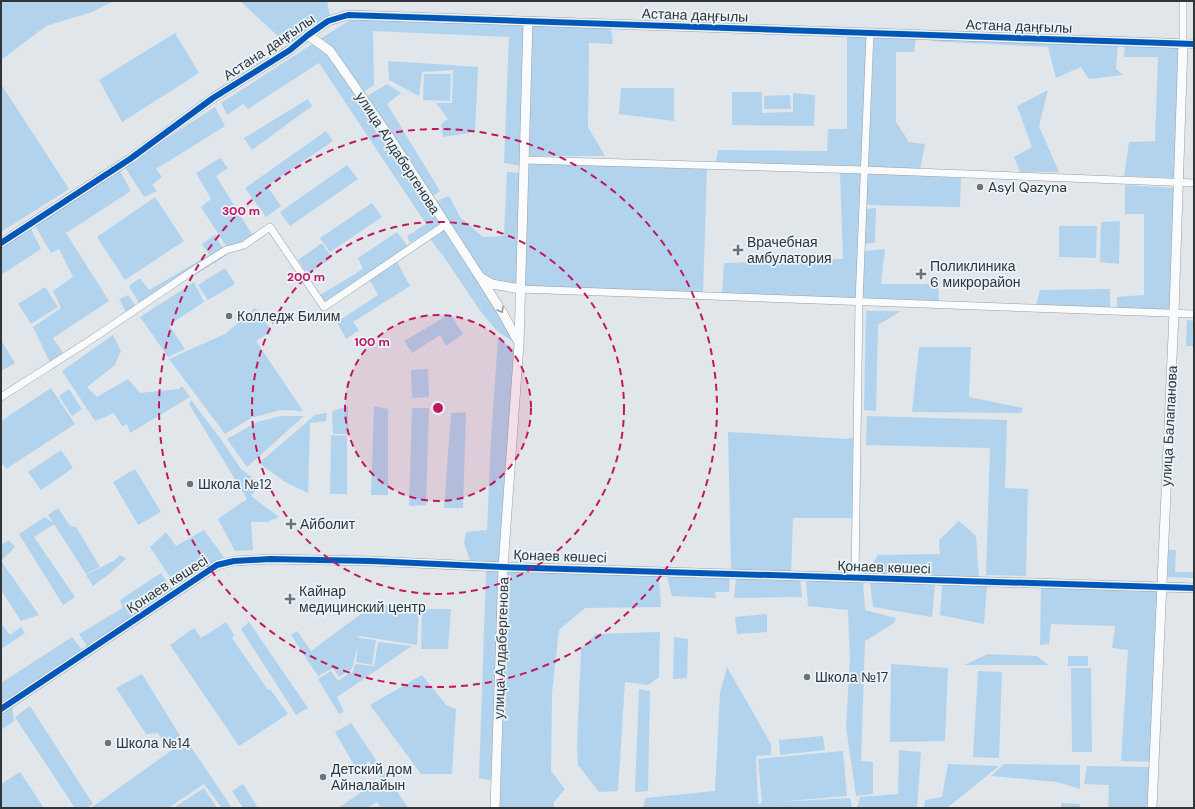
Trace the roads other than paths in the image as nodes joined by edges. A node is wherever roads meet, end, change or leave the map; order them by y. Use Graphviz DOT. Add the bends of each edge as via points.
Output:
graph roads {
  1 [pos="1183,1"];
  2 [pos="528,21"];
  3 [pos="870,33"];
  4 [pos="308,35"];
  5 [pos="1183,43"];
  6 [pos="1194,44"];
  7 [pos="524,160"];
  8 [pos="864,170"];
  9 [pos="1178,183"];
  10 [pos="1194,183"];
  11 [pos="445,225"];
  12 [pos="1,243"];
  13 [pos="480,277"];
  14 [pos="520,289"];
  15 [pos="859,302"];
  16 [pos="1174,313"];
  17 [pos="1194,314"];
  18 [pos="519,344"];
  19 [pos="1,397"];
  20 [pos="503,567"];
  21 [pos="855,578"];
  22 [pos="1162,587"];
  23 [pos="1194,588"];
  24 [pos="1,709"];
  25 [pos="495,808"];
  26 [pos="1152,808"];
  1 -- 5 [label="street"];
  2 -- 3 [label="street, Астана даңғылы"];
  2 -- 4 [label="street, Астана даңғылы" via="348,15 328,21"];
  2 -- 7 [label="street, улица Алдабергенова"];
  3 -- 5 [label="street, Астана даңғылы"];
  3 -- 8 [label="street"];
  4 -- 11 [label="street, улица Алдабергенова" via="330,51"];
  4 -- 12 [label="street, Астана даңғылы" via="290,50 213,98 130,159"];
  5 -- 6 [label="street, Астана даңғылы"];
  5 -- 9 [label="street, улица Балапанова"];
  7 -- 8 [label="street"];
  7 -- 14 [label="street, улица Алдабергенова"];
  8 -- 9 [label="street"];
  8 -- 15 [label="street"];
  9 -- 10 [label="street"];
  9 -- 16 [label="street, улица Балапанова"];
  11 -- 13 [label="street, улица Алдабергенова"];
  11 -- 19 [label="street" via="324,307 270,227 244,245 226,250 197,268"];
  13 -- 14 [label="street" via="492,284"];
  13 -- 18 [label="street, улица Алдабергенова, one-way"];
  14 -- 15 [label="street"];
  14 -- 18 [label="street, улица Алдабергенова"];
  15 -- 16 [label="street"];
  15 -- 21 [label="street"];
  16 -- 17 [label="street"];
  16 -- 22 [label="street, улица Балапанова"];
  18 -- 20 [label="street, улица Алдабергенова"];
  20 -- 21 [label="street, Қонаев көшесі"];
  20 -- 24 [label="street, Қонаев көшесі" via="371,561 270,560 234,561 218,565"];
  20 -- 25 [label="street, улица Алдабергенова"];
  21 -- 22 [label="street, Қонаев көшесі"];
  22 -- 23 [label="street, Қонаев көшесі"];
  22 -- 26 [label="street, улица Балапанова"];
}
